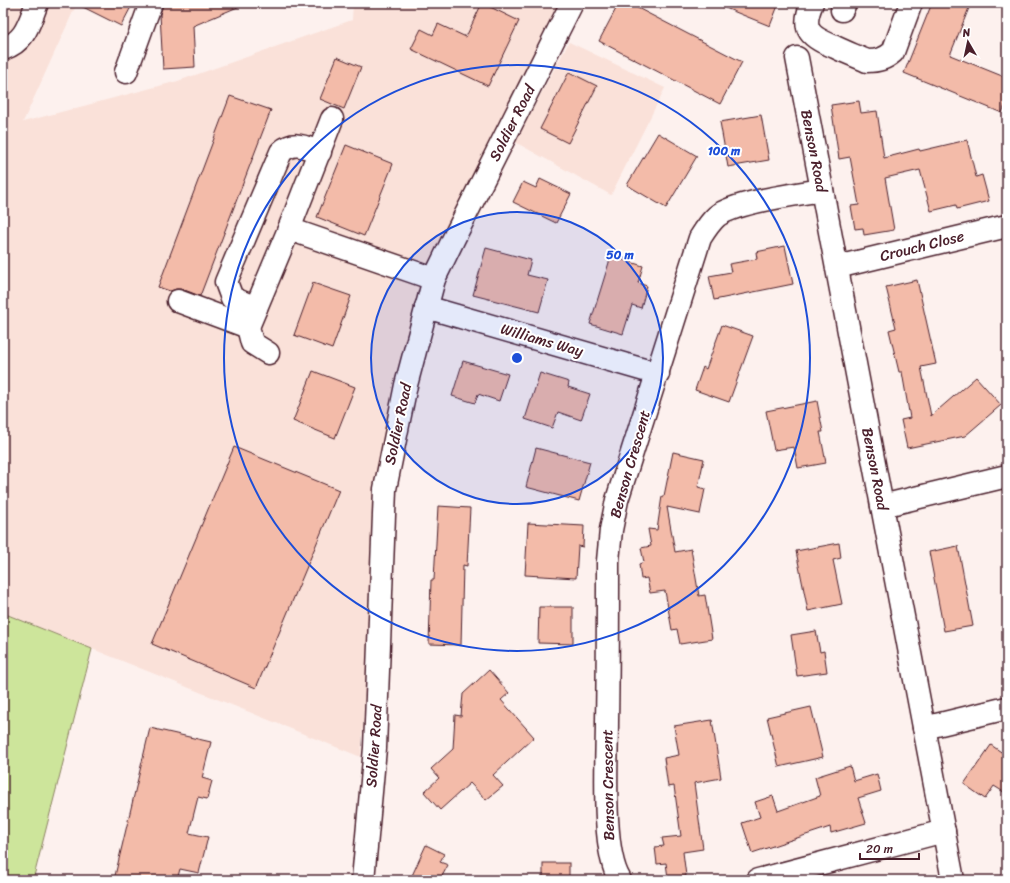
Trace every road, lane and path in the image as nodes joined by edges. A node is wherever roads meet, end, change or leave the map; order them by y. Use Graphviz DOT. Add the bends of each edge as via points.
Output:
graph roads {
  1 [pos="37,3"];
  2 [pos="151,3"];
  3 [pos="572,3"];
  4 [pos="812,3"];
  5 [pos="911,3"];
  6 [pos="3,48"];
  7 [pos="797,58"];
  8 [pos="126,72"];
  9 [pos="332,119"];
  10 [pos="320,152"];
  11 [pos="822,190"];
  12 [pos="1007,226"];
  13 [pos="289,229"];
  14 [pos="837,267"];
  15 [pos="434,280"];
  16 [pos="178,301"];
  17 [pos="426,307"];
  18 [pos="252,318"];
  19 [pos="268,353"];
  20 [pos="658,374"];
  21 [pos="1007,476"];
  22 [pos="882,506"];
  23 [pos="1007,708"];
  24 [pos="924,728"];
  25 [pos="944,831"];
  26 [pos="363,880"];
  27 [pos="620,880"];
  28 [pos="758,880"];
  29 [pos="953,880"];
  1 -- 6 [label="street" via="23,36 14,44"];
  2 -- 8 [label="street"];
  3 -- 15 [label="street, Soldier Road"];
  4 -- 5 [label="street" via="807,23 816,39 867,61 888,57 893,52"];
  7 -- 11 [label="street, Benson Road"];
  9 -- 10 [label="street"];
  10 -- 13 [label="street"];
  10 -- 18 [label="street" via="295,144 287,146 281,152 226,282 232,298"];
  11 -- 14 [label="street, Benson Road"];
  11 -- 20 [label="street, Benson Crescent" via="732,209 718,215 708,225 700,238"];
  12 -- 14 [label="street, Crouch Close"];
  13 -- 15 [label="street"];
  13 -- 18 [label="street"];
  14 -- 22 [label="street, Benson Road"];
  15 -- 17 [label="street, Soldier Road"];
  16 -- 18 [label="street"];
  17 -- 20 [label="street, Williams Way"];
  17 -- 26 [label="street, Soldier Road" via="406,385 385,489 375,748"];
  18 -- 19 [label="street" via="252,343"];
  20 -- 27 [label="street, Benson Crescent" via="617,500 608,561 607,822 613,862"];
  21 -- 22 [label="street"];
  22 -- 24 [label="street, Benson Road"];
  23 -- 24 [label="street"];
  24 -- 25 [label="street, Benson Road"];
  25 -- 28 [label="street"];
  25 -- 29 [label="street, Benson Road"];
}
